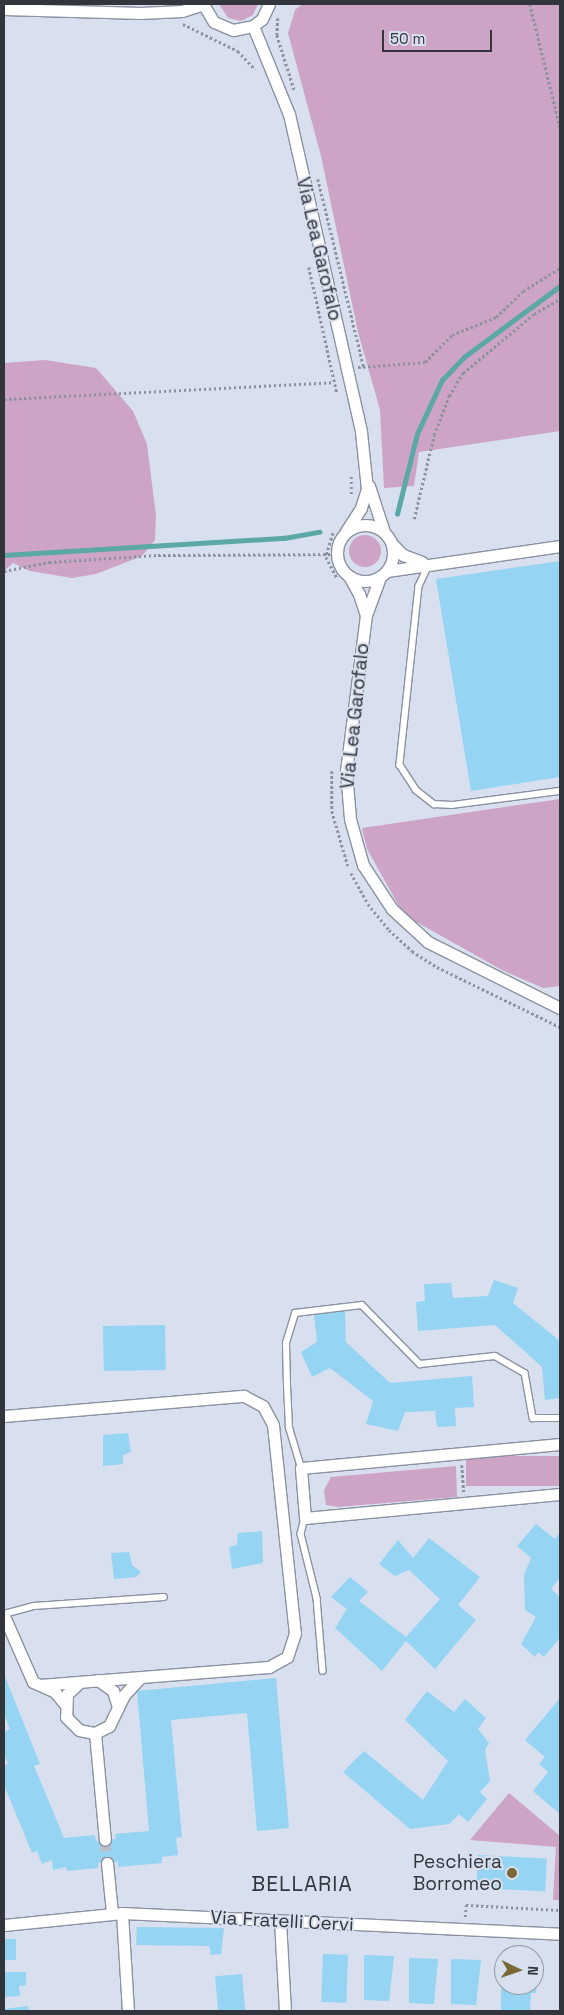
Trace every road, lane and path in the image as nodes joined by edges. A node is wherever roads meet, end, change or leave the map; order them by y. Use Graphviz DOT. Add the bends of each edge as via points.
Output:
graph roads {
  1 [pos="203,4"];
  2 [pos="269,4"];
  3 [pos="530,4"];
  4 [pos="4,10"];
  5 [pos="253,26"];
  6 [pos="560,127"];
  7 [pos="560,268"];
  8 [pos="560,299"];
  9 [pos="332,370"];
  10 [pos="348,374"];
  11 [pos="4,399"];
  12 [pos="367,477"];
  13 [pos="414,519"];
  14 [pos="346,531"];
  15 [pos="384,532"];
  16 [pos="392,544"];
  17 [pos="560,546"];
  18 [pos="337,554"];
  19 [pos="429,563"];
  20 [pos="4,571"];
  21 [pos="384,574"];
  22 [pos="349,576"];
  23 [pos="366,615"];
  24 [pos="560,791"];
  25 [pos="560,1008"];
  26 [pos="4,1416"];
  27 [pos="560,1418"];
  28 [pos="560,1444"];
  29 [pos="461,1454"];
  30 [pos="301,1468"];
  31 [pos="560,1494"];
  32 [pos="465,1503"];
  33 [pos="305,1518"];
  34 [pos="164,1597"];
  35 [pos="4,1615"];
  36 [pos="323,1671"];
  37 [pos="140,1679"];
  38 [pos="98,1680"];
  39 [pos="80,1681"];
  40 [pos="42,1685"];
  41 [pos="64,1702"];
  42 [pos="118,1709"];
  43 [pos="95,1733"];
  44 [pos="105,1840"];
  45 [pos="107,1863"];
  46 [pos="466,1905"];
  47 [pos="560,1910"];
  48 [pos="117,1913"];
  49 [pos="280,1921"];
  50 [pos="4,1925"];
  51 [pos="560,1934"];
  52 [pos="128,2011"];
  53 [pos="285,2011"];
  1 -- 4 [label="street" via="182,11 141,13"];
  1 -- 5 [label="street" via="210,18 223,28 238,30"];
  2 -- 5 [label="street" via="262,19"];
  3 -- 6 [label="path"];
  5 -- 10 [label="street, Via Lea Garofalo" via="289,114"];
  7 -- 10 [label="path" via="523,291 496,317 452,335 425,362"];
  8 -- 13 [label="path" via="534,314 463,374 449,396 434,435"];
  9 -- 10 [label="path"];
  10 -- 11 [label="path"];
  10 -- 12 [label="street, Via Lea Garofalo"];
  12 -- 14 [label="street, Via Lea Garofalo" via="365,498"];
  12 -- 15 [label="street, Via Lea Garofalo"];
  14 -- 15 [label="street" via="361,524 378,527"];
  14 -- 18 [label="street, Via Lea Garofalo"];
  15 -- 16 [label="street, Via Lea Garofalo"];
  16 -- 19 [label="street" via="403,555"];
  16 -- 21 [label="street, Via Lea Garofalo" via="394,553"];
  17 -- 19 [label="street"];
  18 -- 20 [label="path" via="158,555 49,562"];
  18 -- 22 [label="street, Via Lea Garofalo" via="342,570"];
  19 -- 21 [label="street"];
  19 -- 24 [label="lane" via="419,586 400,765 416,790 434,804 452,805"];
  21 -- 22 [label="street" via="364,581"];
  21 -- 23 [label="street, Via Lea Garofalo"];
  22 -- 23 [label="street, Via Lea Garofalo"];
  23 -- 25 [label="street, Via Lea Garofalo" via="346,771 350,819 363,865 392,909 428,942"];
  26 -- 37 [label="street" via="234,1396 254,1400 269,1413 273,1425 295,1633 293,1645 287,1656 269,1667"];
  27 -- 30 [label="lane" via="533,1418 525,1374 495,1356 420,1364 362,1305 295,1313 286,1343 287,1384 289,1428"];
  28 -- 29 [label="street"];
  29 -- 30 [label="street"];
  29 -- 32 [label="path"];
  30 -- 33 [label="street"];
  31 -- 32 [label="street"];
  32 -- 33 [label="street"];
  33 -- 36 [label="lane" via="301,1534 317,1598"];
  34 -- 35 [label="lane" via="34,1606"];
  35 -- 40 [label="street" via="29,1676 33,1682"];
  37 -- 38 [label="street"];
  37 -- 42 [label="street" via="124,1694"];
  38 -- 39 [label="street"];
  38 -- 42 [label="street" via="113,1690"];
  39 -- 40 [label="street"];
  39 -- 41 [label="street"];
  40 -- 41 [label="street"];
  41 -- 43 [label="street" via="71,1725"];
  42 -- 43 [label="street" via="109,1726"];
  43 -- 44 [label="street"];
  45 -- 48 [label="street"];
  46 -- 47 [label="path"];
  48 -- 49 [label="street, Via Fratelli Cervi"];
  48 -- 50 [label="street, Via Fratelli Cervi"];
  48 -- 52 [label="street"];
  49 -- 51 [label="street, Via Fratelli Cervi"];
  49 -- 53 [label="street"];
}
